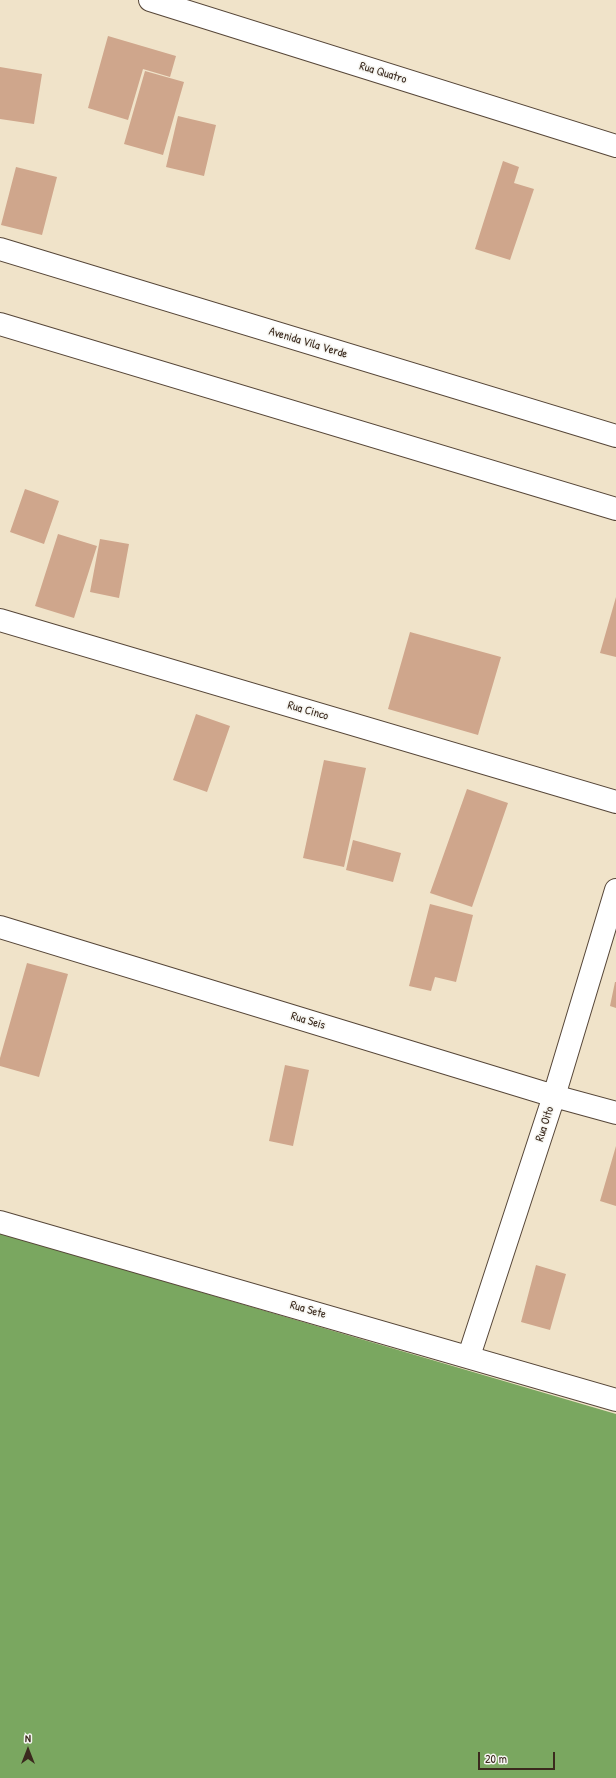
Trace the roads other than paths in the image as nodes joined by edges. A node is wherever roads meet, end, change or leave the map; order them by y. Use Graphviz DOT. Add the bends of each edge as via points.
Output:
graph roads {
  1 [pos="150,0"];
  2 [pos="616,146"];
  3 [pos="0,250"];
  4 [pos="0,324"];
  5 [pos="616,436"];
  6 [pos="616,509"];
  7 [pos="0,620"];
  8 [pos="616,802"];
  9 [pos="616,890"];
  10 [pos="0,927"];
  11 [pos="554,1096"];
  12 [pos="616,1113"];
  13 [pos="0,1222"];
  14 [pos="469,1356"];
  15 [pos="616,1400"];
  1 -- 2 [label="street, Rua Quatro"];
  3 -- 5 [label="street, Avenida Vila Verde"];
  4 -- 6 [label="street"];
  7 -- 8 [label="street, Rua Cinco"];
  9 -- 11 [label="street, Rua Oito"];
  10 -- 11 [label="street, Rua Seis"];
  11 -- 12 [label="street, Rua Seis"];
  11 -- 14 [label="street, Rua Oito"];
  13 -- 14 [label="street, Rua Sete"];
  14 -- 15 [label="street, Rua Sete"];
}
